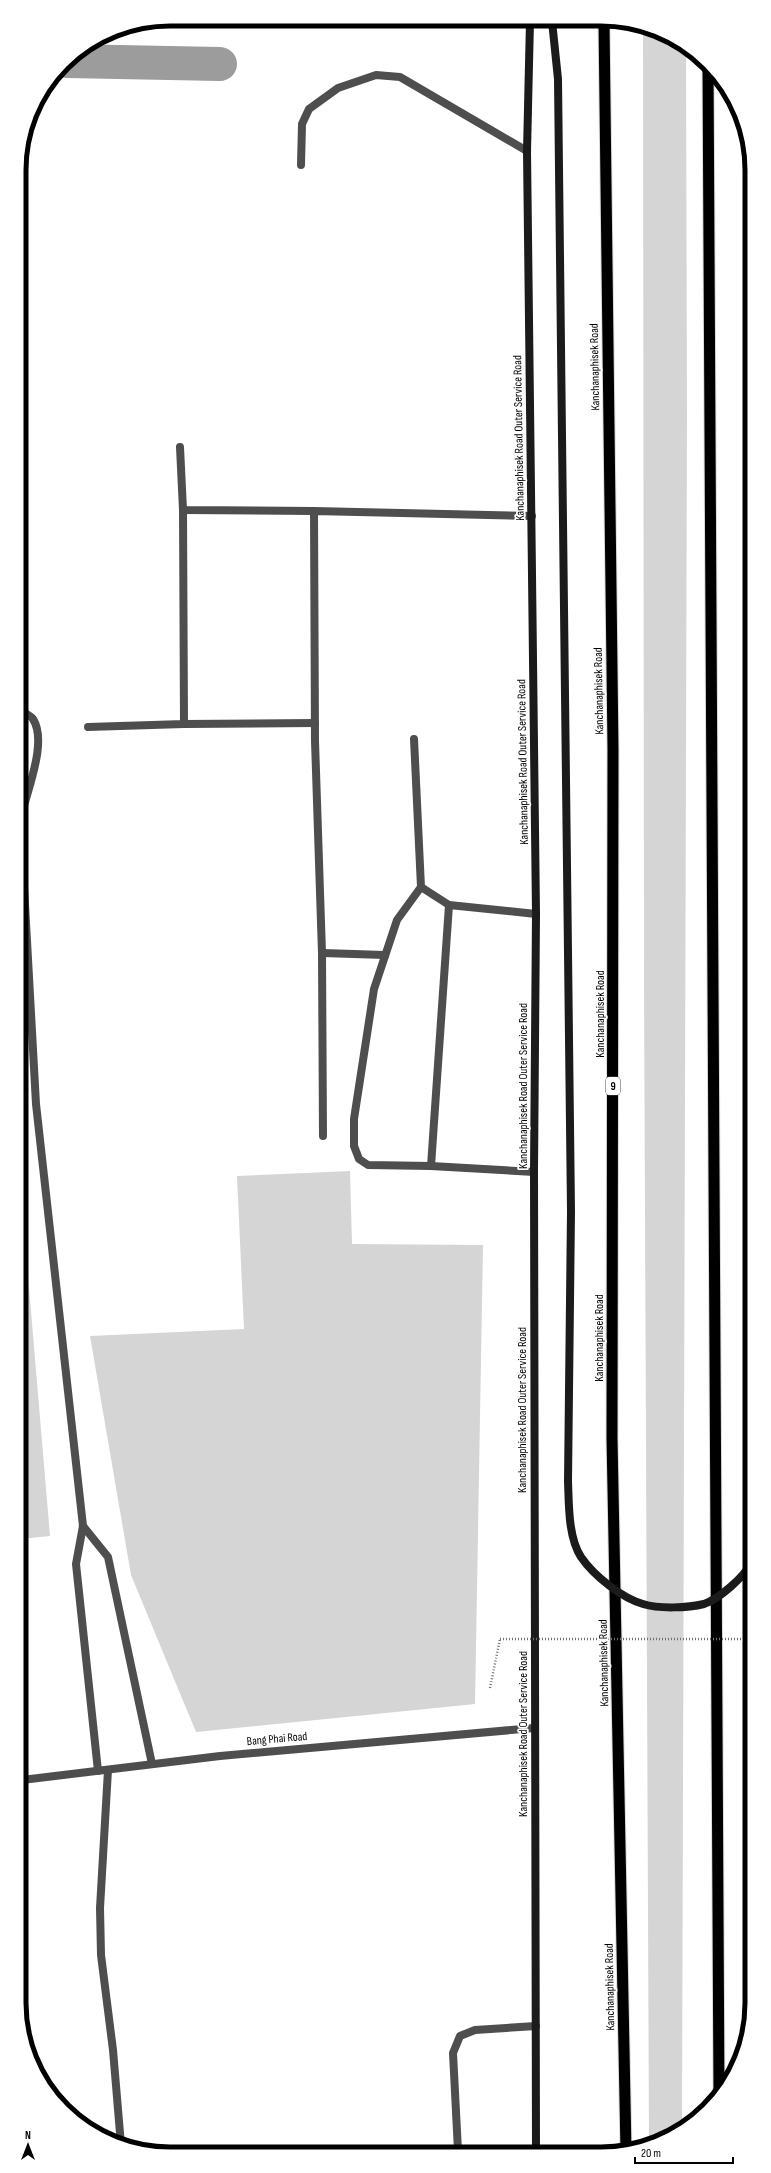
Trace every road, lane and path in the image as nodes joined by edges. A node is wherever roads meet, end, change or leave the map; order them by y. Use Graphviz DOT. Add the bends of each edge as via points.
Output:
graph roads {
  1 [pos="530,26"];
  2 [pos="553,26"];
  3 [pos="604,26"];
  4 [pos="708,74"];
  5 [pos="527,150"];
  6 [pos="301,165"];
  7 [pos="180,447"];
  8 [pos="183,510"];
  9 [pos="314,511"];
  10 [pos="532,516"];
  11 [pos="26,714"];
  12 [pos="315,723"];
  13 [pos="184,724"];
  14 [pos="88,727"];
  15 [pos="414,739"];
  16 [pos="26,793"];
  17 [pos="421,887"];
  18 [pos="449,905"];
  19 [pos="536,914"];
  20 [pos="26,923"];
  21 [pos="322,953"];
  22 [pos="385,955"];
  23 [pos="323,1136"];
  24 [pos="431,1166"];
  25 [pos="534,1172"];
  26 [pos="83,1526"];
  27 [pos="745,1570"];
  28 [pos="745,1639"];
  29 [pos="490,1688"];
  30 [pos="534,1728"];
  31 [pos="152,1764"];
  32 [pos="108,1770"];
  33 [pos="98,1771"];
  34 [pos="26,1780"];
  35 [pos="536,2026"];
  36 [pos="720,2084"];
  37 [pos="120,2138"];
  38 [pos="626,2145"];
  39 [pos="458,2147"];
  40 [pos="536,2147"];
  1 -- 5 [label="main road, Kanchanaphisek Road Outer Service Road"];
  2 -- 27 [label="main road, bridge" via="558,78 571,1211 568,1480 570,1524 581,1557 607,1585 643,1604 678,1608 705,1603 732,1586"];
  3 -- 38 [label="highway, Kanchanaphisek Road / 9" via="613,750 612,1438"];
  4 -- 36 [label="highway"];
  5 -- 6 [label="street" via="400,77 376,75 338,88 309,109 302,124"];
  5 -- 10 [label="main road, Kanchanaphisek Road Outer Service Road"];
  7 -- 8 [label="street"];
  8 -- 9 [label="street"];
  8 -- 13 [label="street"];
  9 -- 10 [label="street"];
  9 -- 12 [label="street"];
  10 -- 19 [label="main road, Kanchanaphisek Road Outer Service Road"];
  11 -- 16 [label="street" via="32,718 37,729 39,747"];
  12 -- 13 [label="street"];
  12 -- 21 [label="street"];
  13 -- 14 [label="street"];
  15 -- 17 [label="street"];
  17 -- 18 [label="street"];
  17 -- 22 [label="street" via="397,920"];
  18 -- 19 [label="street"];
  18 -- 24 [label="street"];
  19 -- 25 [label="main road, Kanchanaphisek Road Outer Service Road"];
  20 -- 26 [label="street" via="36,1104"];
  21 -- 22 [label="street"];
  21 -- 23 [label="street"];
  22 -- 24 [label="street" via="373,996 354,1119 354,1146 359,1159 368,1165"];
  24 -- 25 [label="street"];
  25 -- 30 [label="main road, Kanchanaphisek Road Outer Service Road"];
  26 -- 31 [label="street" via="108,1557"];
  26 -- 33 [label="street" via="76,1564"];
  28 -- 29 [label="path, bridge" via="500,1639"];
  30 -- 31 [label="street, Bang Phai Road"];
  30 -- 35 [label="main road, Kanchanaphisek Road Outer Service Road"];
  31 -- 32 [label="street, Bang Phai Road"];
  32 -- 33 [label="street, Bang Phai Road"];
  32 -- 37 [label="street" via="100,1908 101,1955"];
  33 -- 34 [label="street, Bang Phai Road"];
  35 -- 39 [label="street" via="475,2030 460,2036 453,2053"];
  35 -- 40 [label="main road, Kanchanaphisek Road Outer Service Road"];
}
